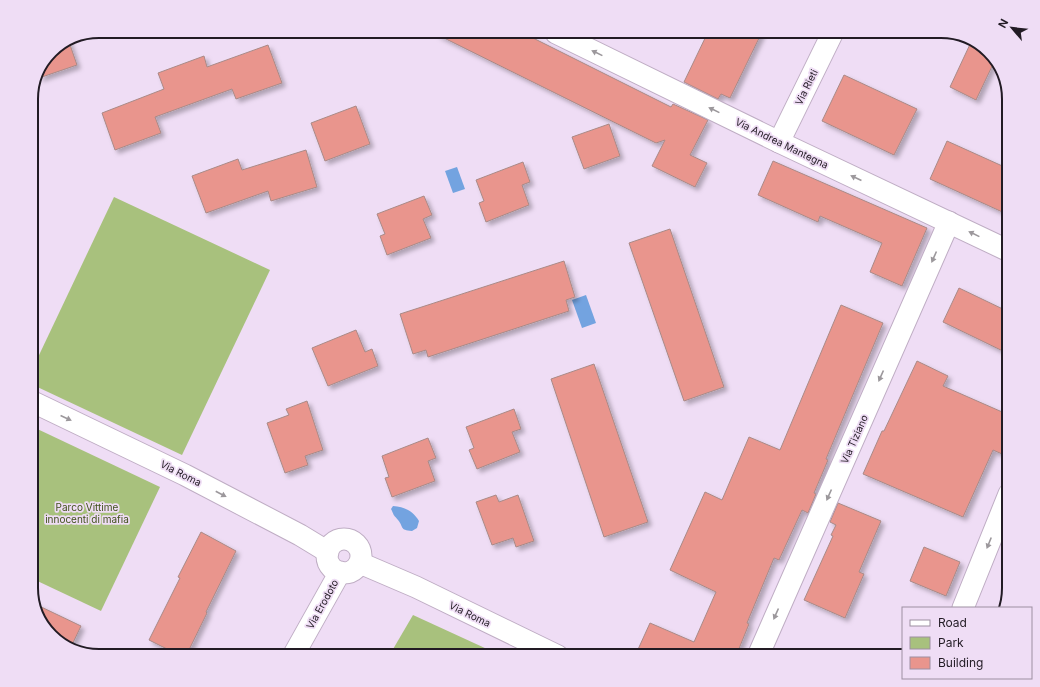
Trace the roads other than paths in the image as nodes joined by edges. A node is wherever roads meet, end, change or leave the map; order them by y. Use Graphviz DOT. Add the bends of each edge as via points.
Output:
graph roads {
  1 [pos="566,38"];
  2 [pos="830,38"];
  3 [pos="779,142"];
  4 [pos="949,222"];
  5 [pos="1002,248"];
  6 [pos="38,404"];
  7 [pos="1002,511"];
  8 [pos="328,552"];
  9 [pos="360,563"];
  10 [pos="340,572"];
  11 [pos="963,607"];
  12 [pos="297,649"];
  13 [pos="544,649"];
  14 [pos="761,649"];
  3 -- 1 [label="street, Via Andrea Mantegna, one-way"];
  2 -- 3 [label="street, Via Rieti"];
  4 -- 3 [label="street, Via Andrea Mantegna, one-way"];
  5 -- 4 [label="street, Via Andrea Mantegna, one-way"];
  4 -- 14 [label="street, Via Tiziano, one-way"];
  6 -- 8 [label="street, Via Roma, one-way" via="185,475"];
  7 -- 11 [label="street, one-way"];
  8 -- 9 [label="street" via="340,539 350,539 360,549"];
  8 -- 10 [label="street" via="330,564"];
  9 -- 10 [label="street" via="351,572"];
  9 -- 13 [label="street, Via Roma" via="416,587"];
  10 -- 12 [label="street, Via Erodoto"];
}
